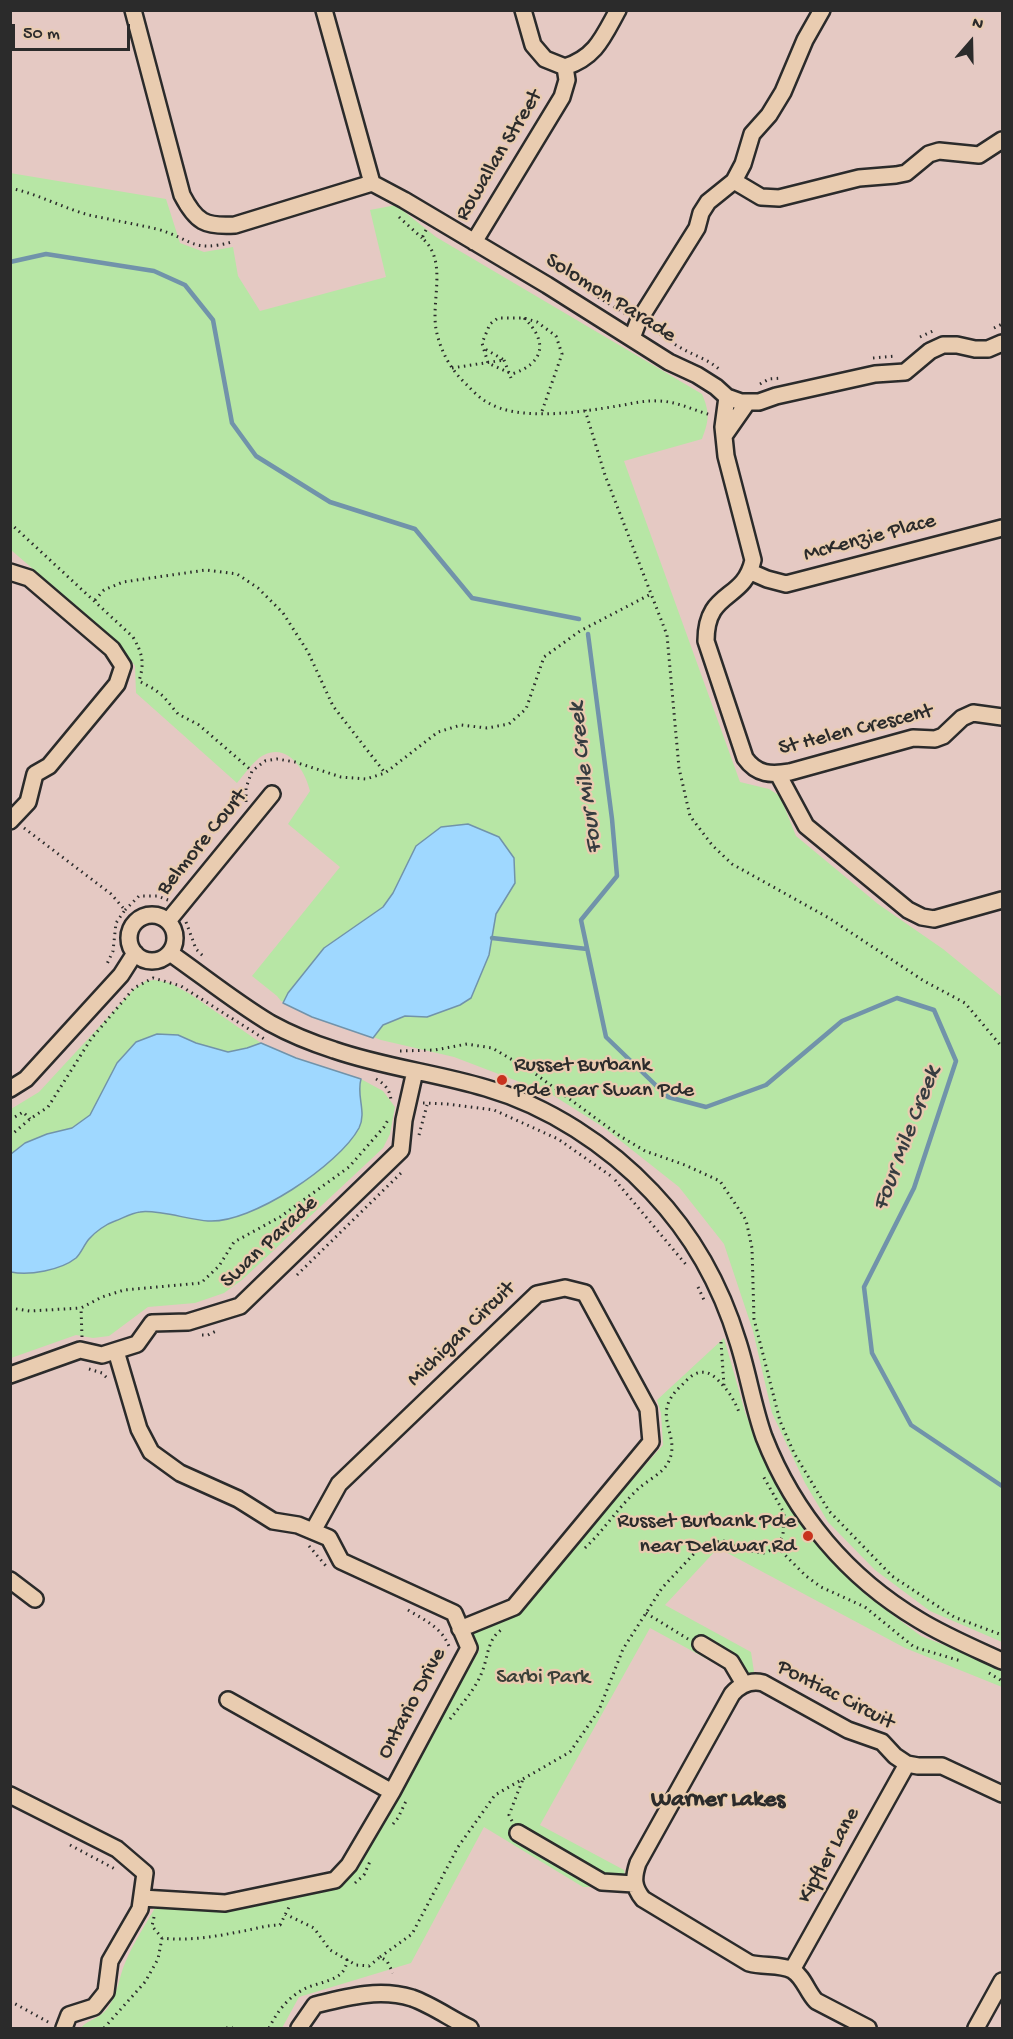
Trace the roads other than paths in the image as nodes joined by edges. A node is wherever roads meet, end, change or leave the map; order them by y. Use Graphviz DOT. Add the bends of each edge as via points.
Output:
graph roads {
  1 [pos="133,10"];
  2 [pos="324,10"];
  3 [pos="523,10"];
  4 [pos="618,10"];
  5 [pos="822,10"];
  6 [pos="565,67"];
  7 [pos="1002,140"];
  8 [pos="734,181"];
  9 [pos="372,183"];
  10 [pos="474,242"];
  11 [pos="632,338"];
  12 [pos="1002,343"];
  13 [pos="749,396"];
  14 [pos="727,397"];
  15 [pos="724,436"];
  16 [pos="1002,528"];
  17 [pos="10,572"];
  18 [pos="750,572"];
  19 [pos="1002,717"];
  20 [pos="796,770"];
  21 [pos="778,774"];
  22 [pos="272,794"];
  23 [pos="795,803"];
  24 [pos="12,820"];
  25 [pos="1002,900"];
  26 [pos="168,921"];
  27 [pos="135,953"];
  28 [pos="170,953"];
  29 [pos="415,1071"];
  30 [pos="10,1089"];
  31 [pos="116,1351"];
  32 [pos="10,1375"];
  33 [pos="309,1537"];
  34 [pos="10,1580"];
  35 [pos="35,1599"];
  36 [pos="460,1629"];
  37 [pos="701,1644"];
  38 [pos="1002,1661"];
  39 [pos="744,1684"];
  40 [pos="228,1700"];
  41 [pos="907,1764"];
  42 [pos="392,1792"];
  43 [pos="1002,1794"];
  44 [pos="10,1795"];
  45 [pos="518,1833"];
  46 [pos="634,1884"];
  47 [pos="142,1898"];
  48 [pos="792,1970"];
  49 [pos="1002,1981"];
  50 [pos="64,2028"];
  51 [pos="299,2028"];
  52 [pos="470,2028"];
  53 [pos="868,2028"];
  54 [pos="976,2028"];
  1 -- 9 [label="street" via="182,195 191,214 218,226 235,225"];
  2 -- 9 [label="street"];
  3 -- 6 [label="street" via="533,45 545,59"];
  4 -- 6 [label="street" via="598,45 582,61"];
  5 -- 8 [label="street" via="783,92 752,134"];
  6 -- 10 [label="street, Rowallan Street" via="567,80 562,97"];
  7 -- 8 [label="street" via="979,155 929,154 906,173 859,178 779,198 761,197"];
  8 -- 11 [label="street" via="708,202 697,228"];
  9 -- 10 [label="street, Solomon Parade"];
  10 -- 11 [label="street, Solomon Parade"];
  11 -- 14 [label="street, Solomon Parade"];
  12 -- 13 [label="street" via="988,349 943,345 905,372 875,374 776,396"];
  13 -- 14 [label="street, Solomon Parade"];
  13 -- 15 [label="street"];
  14 -- 15 [label="street"];
  15 -- 18 [label="street" via="753,560"];
  16 -- 18 [label="street, McKenzie Place" via="786,584"];
  17 -- 24 [label="street" via="29,578 112,649 123,666 117,684 49,766 34,774 28,802"];
  18 -- 21 [label="street, St Helen Crescent" via="709,615 706,641 745,758 760,772"];
  19 -- 20 [label="street, St Helen Crescent" via="973,713 935,739 913,738"];
  20 -- 21 [label="street, St Helen Crescent"];
  20 -- 23 [label="street"];
  21 -- 23 [label="street"];
  22 -- 26 [label="street, Belmore Court" via="174,903"];
  23 -- 25 [label="street" via="806,826 908,910 922,917 934,919"];
  26 -- 27 [label="street" via="150,915 139,919 129,938"];
  26 -- 28 [label="street" via="175,940"];
  27 -- 28 [label="street" via="156,960"];
  27 -- 30 [label="street" via="121,975 26,1079"];
  28 -- 29 [label="street" via="271,1023 325,1047"];
  29 -- 31 [label="street, Swan Parade" via="401,1149 240,1306 188,1322 152,1323 137,1344"];
  29 -- 38 [label="street" via="488,1089 555,1117 592,1140 652,1192 692,1243 718,1291 738,1343 764,1437 790,1491 816,1532 884,1597 918,1620"];
  31 -- 32 [label="street, Swan Parade" via="102,1355 80,1350"];
  31 -- 33 [label="street, Ontario Drive" via="139,1429 151,1452 180,1473 238,1499 273,1521 298,1525"];
  33 -- 36 [label="street, Ontario Drive" via="328,1538 341,1561 454,1613"];
  33 -- 36 [label="street, Michigan Circuit" via="339,1484 537,1294 565,1288 585,1293 648,1409 651,1442 513,1607"];
  34 -- 35 [label="street"];
  36 -- 42 [label="street, Ontario Drive" via="468,1648"];
  37 -- 39 [label="street, Pontiac Circuit" via="725,1656"];
  39 -- 41 [label="street, Pontiac Circuit" via="753,1681 772,1688 848,1730 876,1739"];
  39 -- 46 [label="street, Pontiac Circuit" via="732,1694 644,1853"];
  40 -- 42 [label="street"];
  41 -- 43 [label="street, Pontiac Circuit" via="942,1766"];
  41 -- 48 [label="street, Kipfler Lane"];
  42 -- 47 [label="street, Ontario Drive" via="349,1865 335,1880 225,1903"];
  44 -- 47 [label="street" via="117,1849 145,1873"];
  45 -- 46 [label="street" via="602,1882"];
  46 -- 48 [label="street" via="643,1899 749,1963"];
  47 -- 50 [label="street" via="140,1909 110,1961 106,1992 94,2007 69,2015"];
  48 -- 53 [label="street" via="816,2001"];
  49 -- 54 [label="street"];
  51 -- 52 [label="street" via="315,2005 354,1995 389,1993 413,1999"];
}
